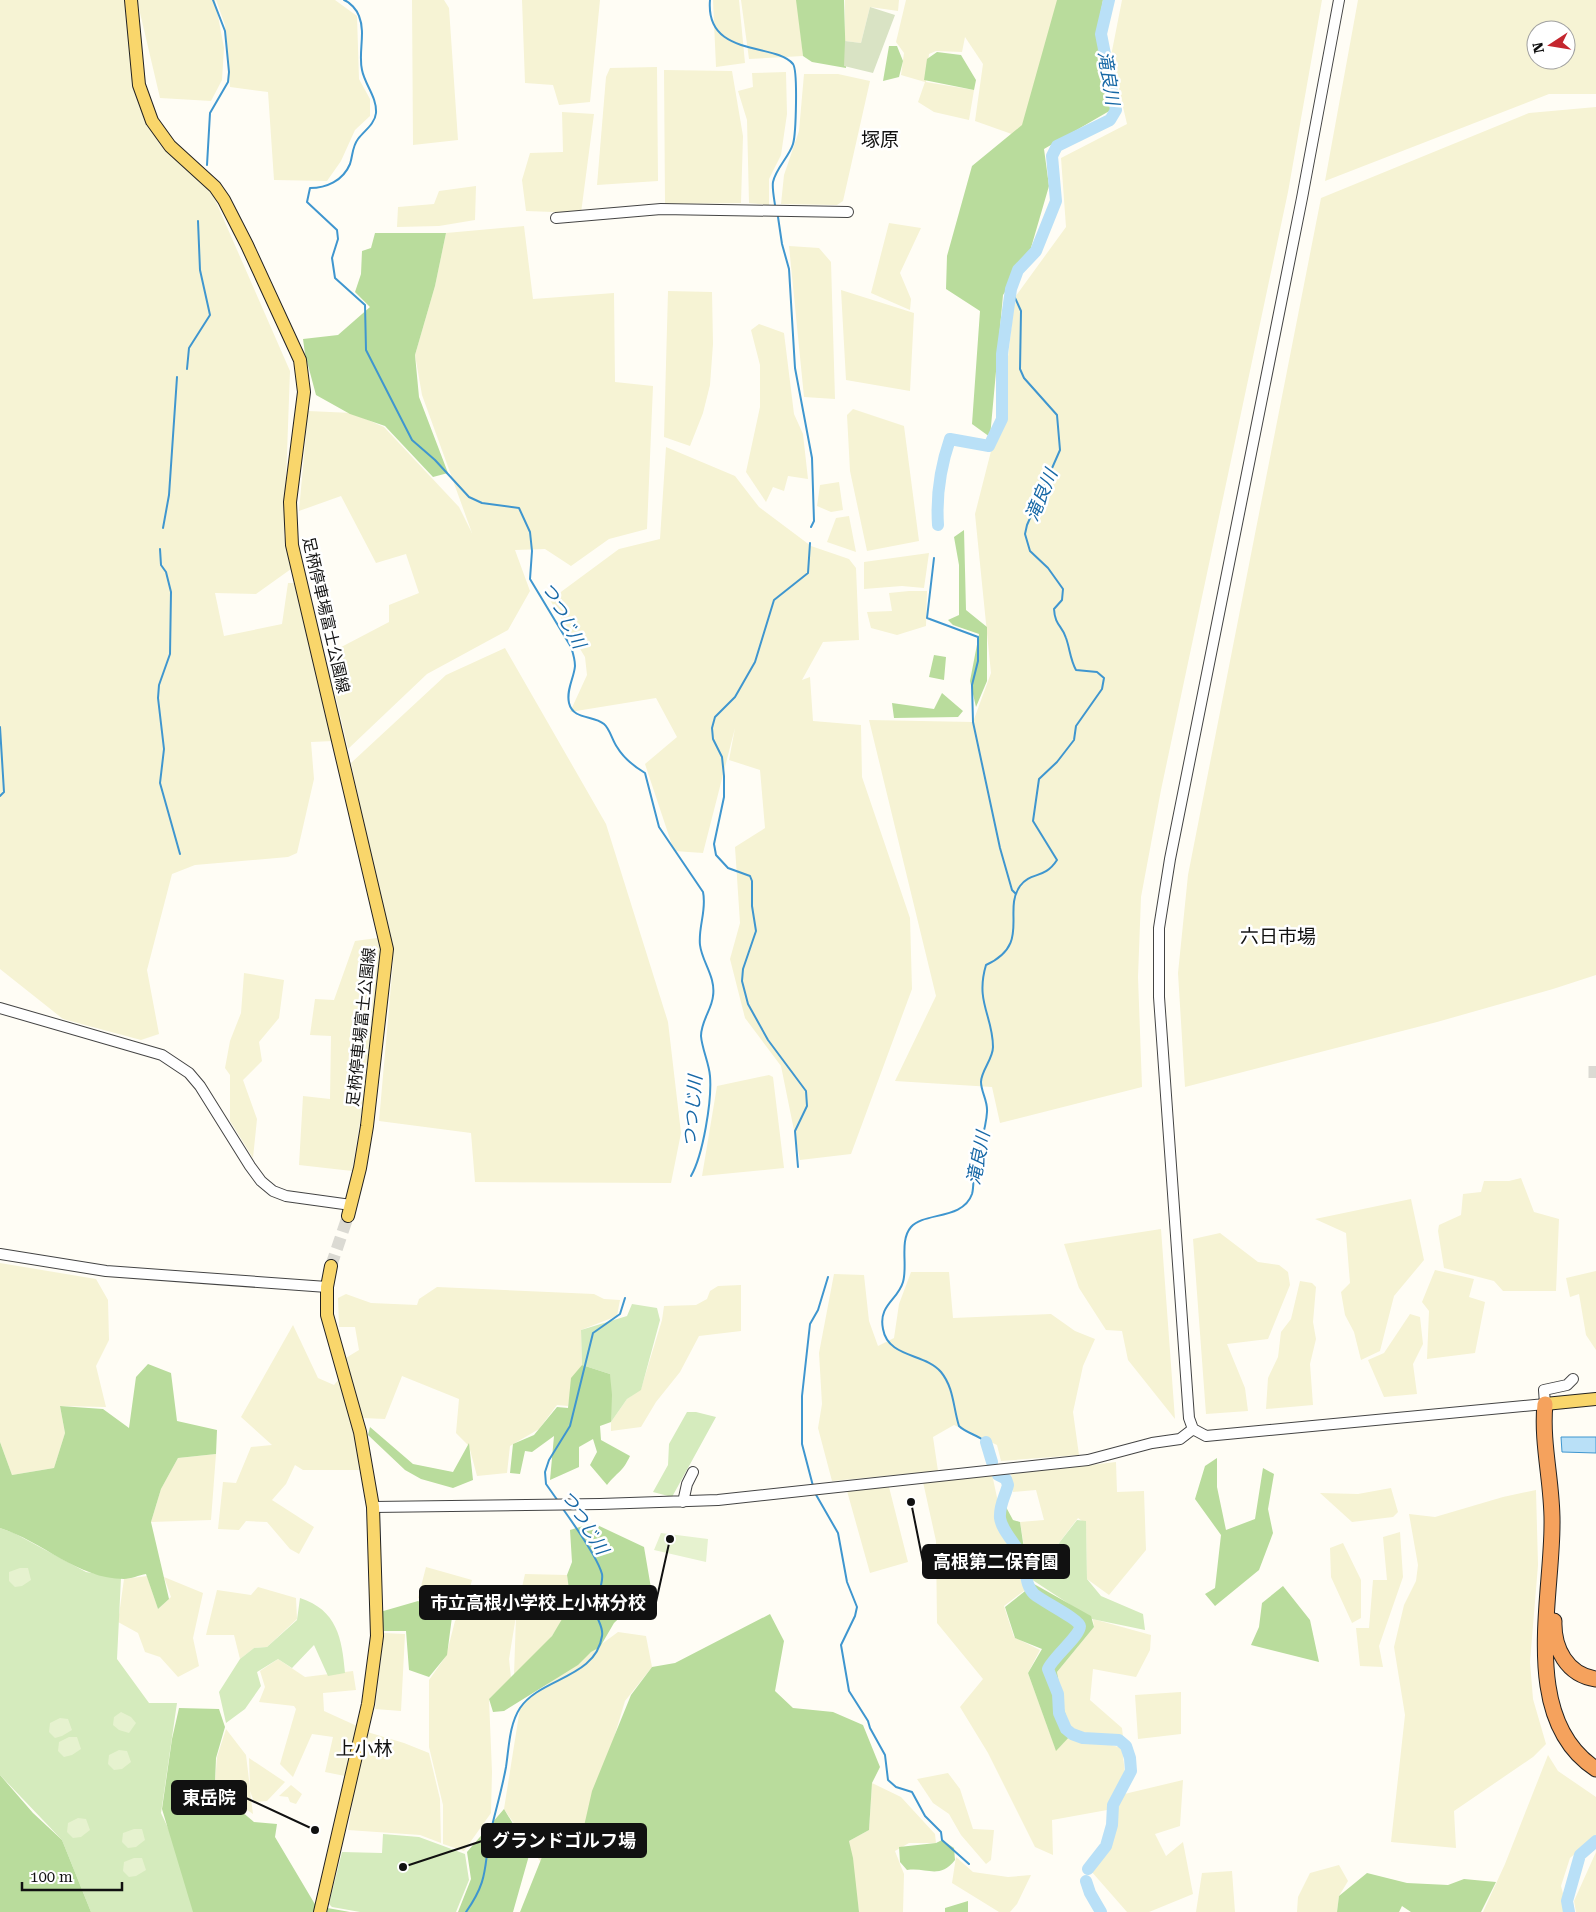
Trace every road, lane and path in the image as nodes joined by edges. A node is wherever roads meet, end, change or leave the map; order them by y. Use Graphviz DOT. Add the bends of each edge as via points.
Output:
graph roads {
  1 [pos="131,0"];
  2 [pos="1339,0"];
  3 [pos="848,212"];
  4 [pos="556,218"];
  5 [pos="0,1008"];
  6 [pos="349,1211"];
  7 [pos="0,1254"];
  8 [pos="332,1266"];
  9 [pos="327,1287"];
  10 [pos="1573,1379"];
  11 [pos="1596,1399"];
  12 [pos="1544,1404"];
  13 [pos="1193,1430"];
  14 [pos="693,1472"];
  15 [pos="683,1502"];
  16 [pos="372,1507"];
  17 [pos="1596,1679"];
  18 [pos="1596,1769"];
  19 [pos="320,1912"];
  1 -- 6 [label="main road, 足柄停車場富士公園線" via="139,85 152,121 170,146 215,187 228,206 294,344 303,375 303,409 290,502 292,545 387,949 367,1126"];
  2 -- 13 [label="street" via="1159,928 1158,997 1189,1418"];
  3 -- 4 [label="street" via="661,209"];
  5 -- 6 [label="street" via="162,1055 189,1073 200,1086 261,1181 286,1196"];
  7 -- 9 [label="street" via="106,1271"];
  8 -- 9 [label="main road"];
  9 -- 16 [label="main road" via="329,1323 360,1432"];
  10 -- 12 [label="street" via="1567,1385 1544,1390"];
  11 -- 12 [label="main road"];
  12 -- 13 [label="street" via="1206,1436"];
  12 -- 17 [label="highway" via="1551,1424 1559,1501 1555,1637 1557,1647 1568,1664 1583,1676"];
  12 -- 18 [label="highway" via="1552,1524 1545,1668 1564,1736 1577,1755"];
  13 -- 15 [label="street" via="1180,1438 1088,1460"];
  14 -- 15 [label="street"];
  15 -- 16 [label="street"];
  16 -- 19 [label="main road" via="377,1628 373,1678"];
}
